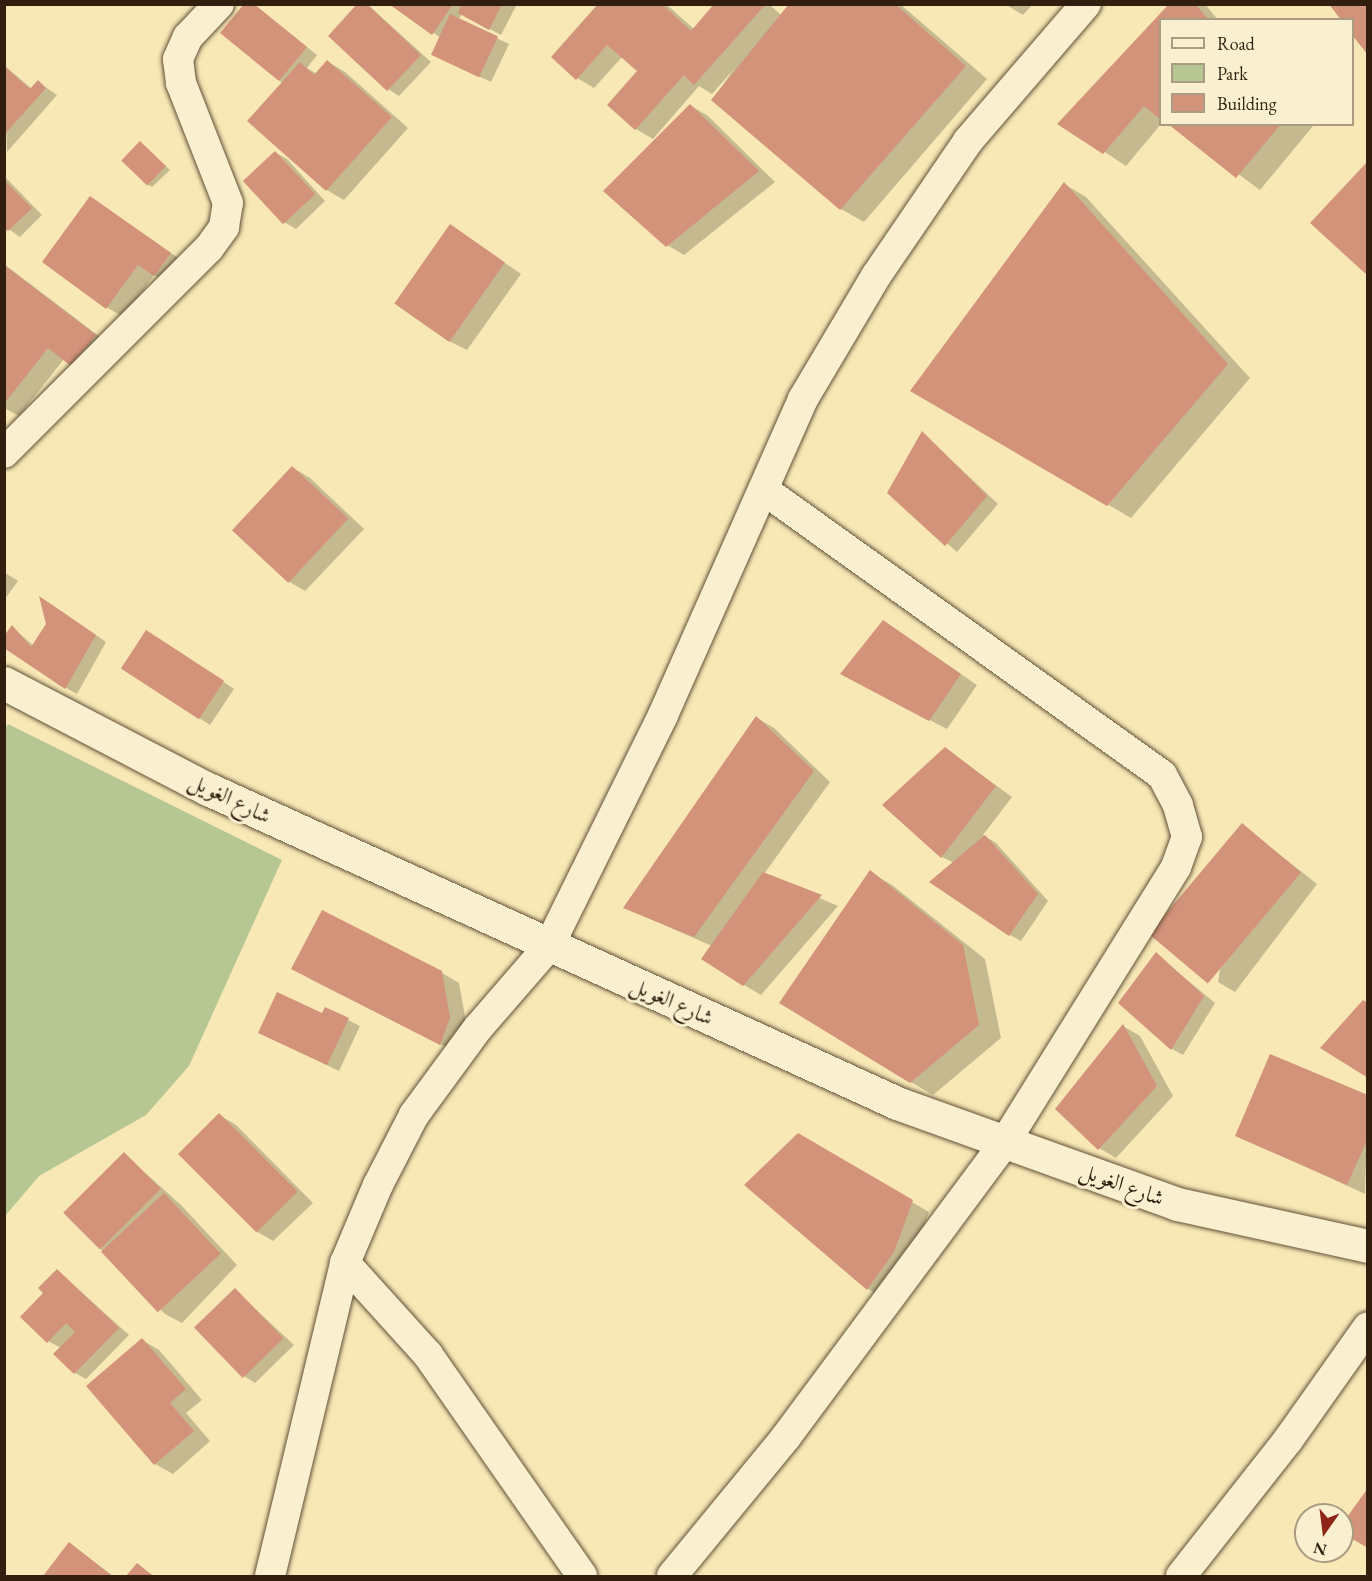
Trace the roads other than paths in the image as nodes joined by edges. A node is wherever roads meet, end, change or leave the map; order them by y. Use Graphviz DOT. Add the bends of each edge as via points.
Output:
graph roads {
  1 [pos="219,4"];
  2 [pos="1086,4"];
  3 [pos="4,453"];
  4 [pos="764,490"];
  5 [pos="4,683"];
  6 [pos="549,946"];
  7 [pos="1005,1142"];
  8 [pos="1368,1246"];
  9 [pos="345,1263"];
  10 [pos="1368,1327"];
  11 [pos="270,1576"];
  12 [pos="582,1576"];
  13 [pos="672,1576"];
  14 [pos="1181,1576"];
  1 -- 3 [label="street" via="188,37 178,59 181,83 228,203 224,227 209,248"];
  2 -- 4 [label="street" via="968,141 876,276 803,399"];
  4 -- 6 [label="street" via="663,715"];
  4 -- 7 [label="street" via="1162,775 1178,805 1187,837 1176,867"];
  5 -- 6 [label="street, شارع الغويل" via="208,789"];
  6 -- 7 [label="street, شارع الغويل" via="897,1103"];
  6 -- 9 [label="street" via="478,1028 414,1115 378,1185"];
  7 -- 8 [label="street, شارع الغويل" via="1177,1204"];
  7 -- 13 [label="street" via="786,1437"];
  9 -- 11 [label="street"];
  9 -- 12 [label="street" via="428,1355"];
  10 -- 14 [label="street" via="1288,1440"];
}
